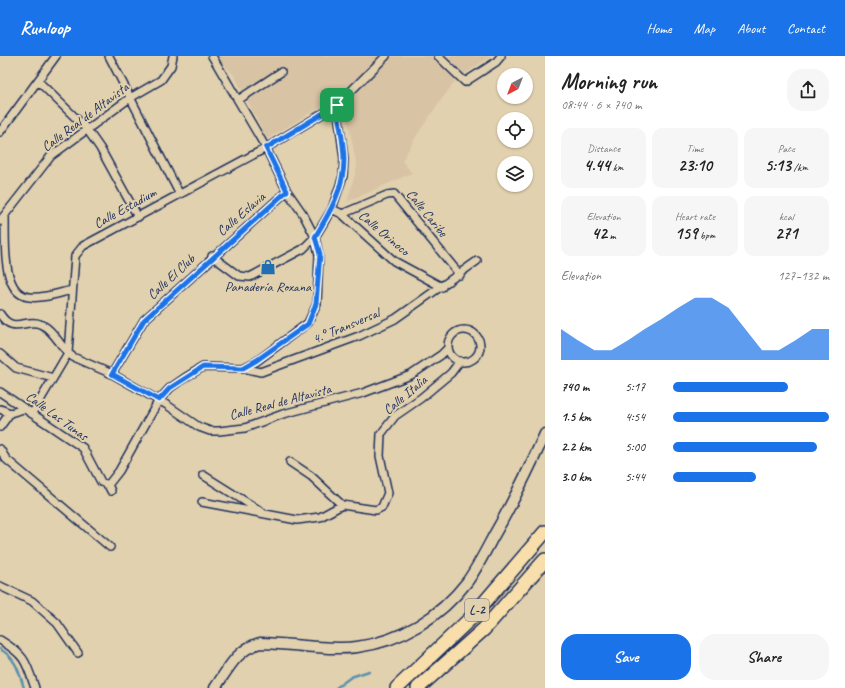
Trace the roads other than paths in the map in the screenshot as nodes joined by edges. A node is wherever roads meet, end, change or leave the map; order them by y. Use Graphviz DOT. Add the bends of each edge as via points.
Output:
graph roads {
  1 [pos="56,56"];
  2 [pos="109,56"];
  3 [pos="173,56"];
  4 [pos="212,56"];
  5 [pos="386,56"];
  6 [pos="438,56"];
  7 [pos="501,56"];
  8 [pos="281,72"];
  9 [pos="38,81"];
  10 [pos="130,98"];
  11 [pos="238,100"];
  12 [pos="337,105"];
  13 [pos="86,128"];
  14 [pos="0,132"];
  15 [pos="266,148"];
  16 [pos="287,191"];
  17 [pos="179,193"];
  18 [pos="332,209"];
  19 [pos="5,214"];
  20 [pos="342,214"];
  21 [pos="138,217"];
  22 [pos="0,221"];
  23 [pos="315,237"];
  24 [pos="212,256"];
  25 [pos="477,261"];
  26 [pos="460,274"];
  27 [pos="442,287"];
  28 [pos="72,290"];
  29 [pos="0,314"];
  30 [pos="448,348"];
  31 [pos="68,353"];
  32 [pos="0,354"];
  33 [pos="460,361"];
  34 [pos="243,368"];
  35 [pos="112,374"];
  36 [pos="54,378"];
  37 [pos="0,392"];
  38 [pos="159,400"];
  39 [pos="0,409"];
  40 [pos="24,409"];
  41 [pos="10,413"];
  42 [pos="32,414"];
  43 [pos="0,427"];
  44 [pos="545,434"];
  45 [pos="0,449"];
  46 [pos="290,462"];
  47 [pos="203,475"];
  48 [pos="109,488"];
  49 [pos="202,502"];
  50 [pos="342,505"];
  51 [pos="267,515"];
  52 [pos="545,532"];
  53 [pos="110,547"];
  54 [pos="544,561"];
  55 [pos="0,586"];
  56 [pos="0,640"];
  57 [pos="78,653"];
  58 [pos="36,688"];
  59 [pos="215,688"];
  60 [pos="397,688"];
  61 [pos="418,688"];
  1 -- 9 [label="street"];
  2 -- 10 [label="street"];
  3 -- 10 [label="street, Calle Real de Altavista" via="171,66 161,80"];
  4 -- 11 [label="street"];
  5 -- 12 [label="street, Calle Estadium"];
  6 -- 7 [label="street" via="465,82"];
  8 -- 11 [label="street"];
  9 -- 13 [label="street"];
  9 -- 14 [label="street"];
  10 -- 13 [label="street, Calle Real de Altavista"];
  10 -- 17 [label="street"];
  11 -- 15 [label="street"];
  12 -- 15 [label="street, Calle Estadium"];
  12 -- 18 [label="street, Calle El Club" via="344,159 343,176"];
  13 -- 19 [label="street, Calle Real de Altavista" via="51,156"];
  13 -- 21 [label="street"];
  15 -- 16 [label="street"];
  15 -- 17 [label="street, Calle Estadium"];
  16 -- 23 [label="street"];
  16 -- 24 [label="street, Calle Eslavia"];
  17 -- 21 [label="street, Calle Estadium"];
  18 -- 20 [label="street, Calle Orinoco"];
  18 -- 23 [label="street, Calle El Club"];
  19 -- 22 [label="street, Calle Real de Altavista"];
  19 -- 28 [label="street" via="8,273 16,291 35,298"];
  20 -- 26 [label="street, Calle Caribe" via="394,194"];
  20 -- 27 [label="street, Calle Orinoco" via="394,261"];
  21 -- 28 [label="street, Calle Estadium" via="78,250 75,256"];
  23 -- 24 [label="street, Calle El Club" via="303,249 250,277 239,276"];
  23 -- 34 [label="street" via="320,254 316,304 312,316 300,331"];
  24 -- 35 [label="street, Calle El Club" via="144,320"];
  25 -- 26 [label="street, 4.° Transversal"];
  26 -- 27 [label="street, 4.° Transversal"];
  27 -- 34 [label="street, 4.° Transversal" via="395,319 359,336 261,372"];
  28 -- 31 [label="street, Calle Estadium"];
  29 -- 31 [label="street, Calle Real de Altavista" via="3,320 14,325 38,323 46,327"];
  30 -- 33 [label="street" via="452,357"];
  30 -- 33 [label="street" via="455,333 466,330 475,334 480,343 478,354 471,360"];
  30 -- 38 [label="street, Calle Real de Altavista" via="441,356 411,376 363,393 283,414 245,428 210,431"];
  31 -- 35 [label="street, Calle Real de Altavista"];
  31 -- 36 [label="street, Calle Estadium"];
  32 -- 36 [label="street" via="16,368"];
  33 -- 50 [label="street, Calle Italia" via="451,373 395,416 381,434 380,456 388,493 382,507 376,510"];
  34 -- 38 [label="street, 4.° Transversal" via="203,367 170,388"];
  35 -- 38 [label="street, Calle Real de Altavista"];
  36 -- 42 [label="street, Calle Estadium"];
  37 -- 40 [label="street, Calle Las Tunas"];
  38 -- 48 [label="street, 4.° Transversal"];
  39 -- 41 [label="street"];
  40 -- 41 [label="street"];
  40 -- 42 [label="street, Calle Las Tunas"];
  41 -- 43 [label="street"];
  42 -- 48 [label="street, Calle Las Tunas" via="83,448 101,482"];
  44 -- 59 [label="main road" via="526,476 468,580 449,603 425,623 387,640 356,647 260,643 251,645 237,656"];
  45 -- 53 [label="street" via="6,459"];
  46 -- 50 [label="street" via="311,476"];
  47 -- 51 [label="street"];
  49 -- 51 [label="street"];
  50 -- 51 [label="street" via="320,517 297,520"];
  52 -- 60 [label="highway, L-2" via="471,618"];
  54 -- 61 [label="highway, L-2" via="484,629"];
  55 -- 57 [label="street" via="32,601 57,624"];
  56 -- 58 [label="street" via="20,653 26,661"];
}
